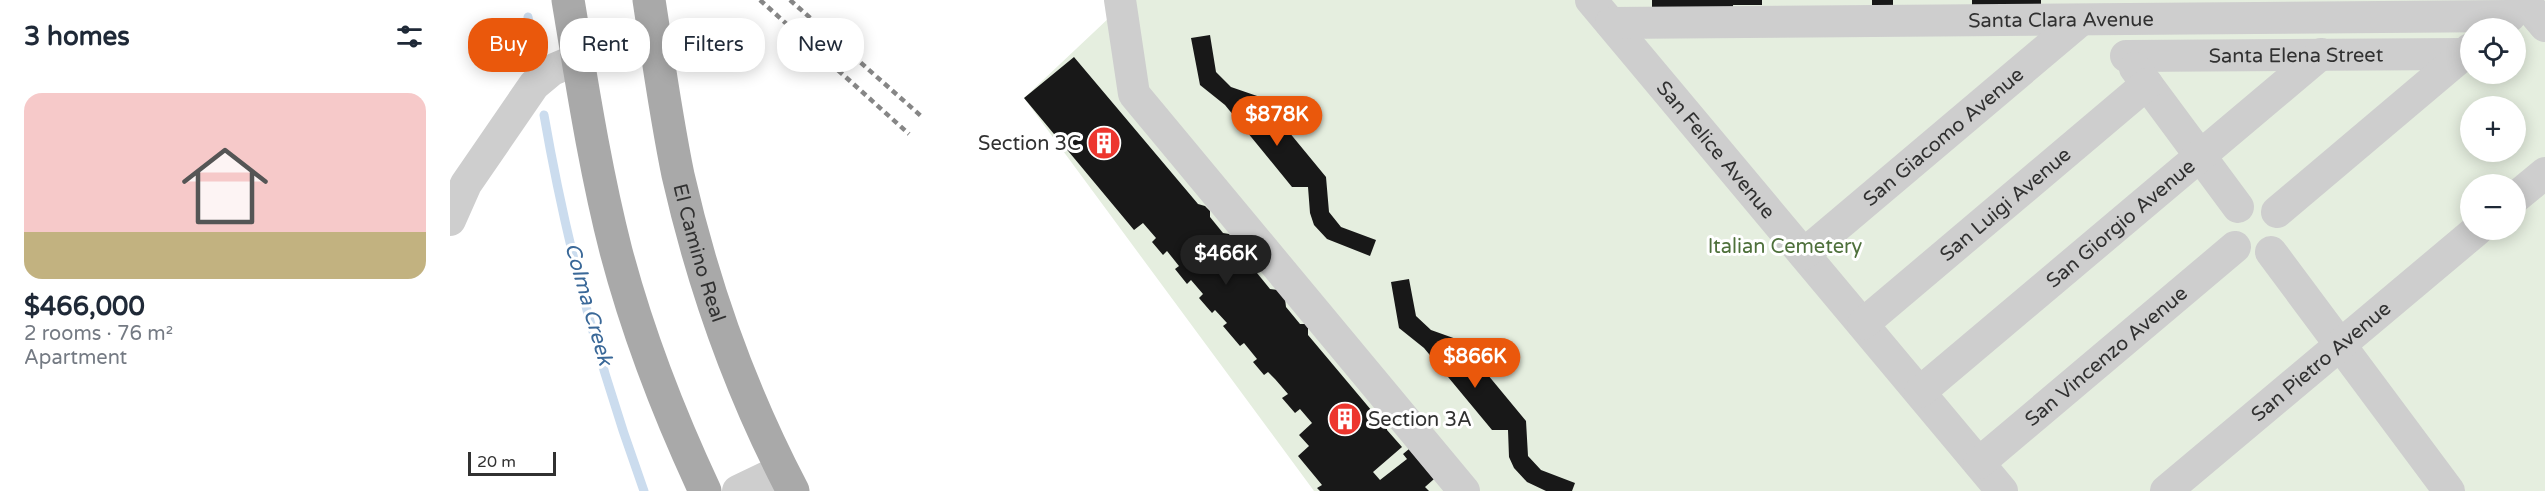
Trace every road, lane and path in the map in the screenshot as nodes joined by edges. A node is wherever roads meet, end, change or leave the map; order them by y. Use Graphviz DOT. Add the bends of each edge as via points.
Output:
graph roads {
  1 [pos="568,0"];
  2 [pos="649,0"];
  3 [pos="1120,0"];
  4 [pos="1601,12"];
  5 [pos="2088,13"];
  6 [pos="2520,15"];
  7 [pos="571,18"];
  8 [pos="2460,52"];
  9 [pos="2321,54"];
  10 [pos="2126,56"];
  11 [pos="2460,59"];
  12 [pos="560,67"];
  13 [pos="580,72"];
  14 [pos="2147,84"];
  15 [pos="2200,156"];
  16 [pos="2545,173"];
  17 [pos="2526,189"];
  18 [pos="2238,207"];
  19 [pos="2277,212"];
  20 [pos="450,220"];
  21 [pos="2465,240"];
  22 [pos="2235,248"];
  23 [pos="2271,252"];
  24 [pos="1804,254"];
  25 [pos="1863,324"];
  26 [pos="2340,344"];
  27 [pos="1920,392"];
  28 [pos="1978,463"];
  29 [pos="788,481"];
  30 [pos="705,491"];
  31 [pos="738,491"];
  32 [pos="1464,491"];
  33 [pos="2002,491"];
  34 [pos="2166,491"];
  35 [pos="2449,491"];
  1 -- 7 [label="main road"];
  2 -- 29 [label="main road, El Camino Real" via="672,144 694,238 734,360"];
  3 -- 32 [label="lane" via="1134,94"];
  4 -- 5 [label="lane, Santa Clara Avenue"];
  4 -- 24 [label="lane, San Felice Avenue"];
  5 -- 6 [label="lane, Santa Clara Avenue"];
  5 -- 10 [label="lane"];
  5 -- 24 [label="lane, San Giacomo Avenue"];
  8 -- 9 [label="lane, Santa Elena Street"];
  9 -- 10 [label="lane, Santa Elena Street"];
  9 -- 15 [label="lane, San Giorgio Avenue"];
  10 -- 14 [label="lane"];
  11 -- 19 [label="lane"];
  12 -- 20 [label="lane" via="534,85 466,184"];
  13 -- 30 [label="main road" via="602,189 625,281 656,373"];
  14 -- 15 [label="lane"];
  14 -- 25 [label="lane, San Luigi Avenue"];
  15 -- 18 [label="lane"];
  15 -- 27 [label="lane, San Giorgio Avenue"];
  16 -- 17 [label="lane"];
  18 -- 19 [label="lane" via="2256,201"];
  18 -- 22 [label="lane" via="2228,223"];
  19 -- 23 [label="lane" via="2283,231"];
  21 -- 26 [label="lane, San Pietro Avenue"];
  22 -- 23 [label="lane" via="2252,257"];
  22 -- 28 [label="lane, San Vincenzo Avenue"];
  23 -- 26 [label="lane"];
  24 -- 25 [label="lane, San Felice Avenue"];
  25 -- 27 [label="lane, San Felice Avenue"];
  26 -- 34 [label="lane, San Pietro Avenue"];
  26 -- 35 [label="lane"];
  27 -- 28 [label="lane, San Felice Avenue"];
  28 -- 33 [label="lane, San Felice Avenue"];
  29 -- 31 [label="lane"];
}
